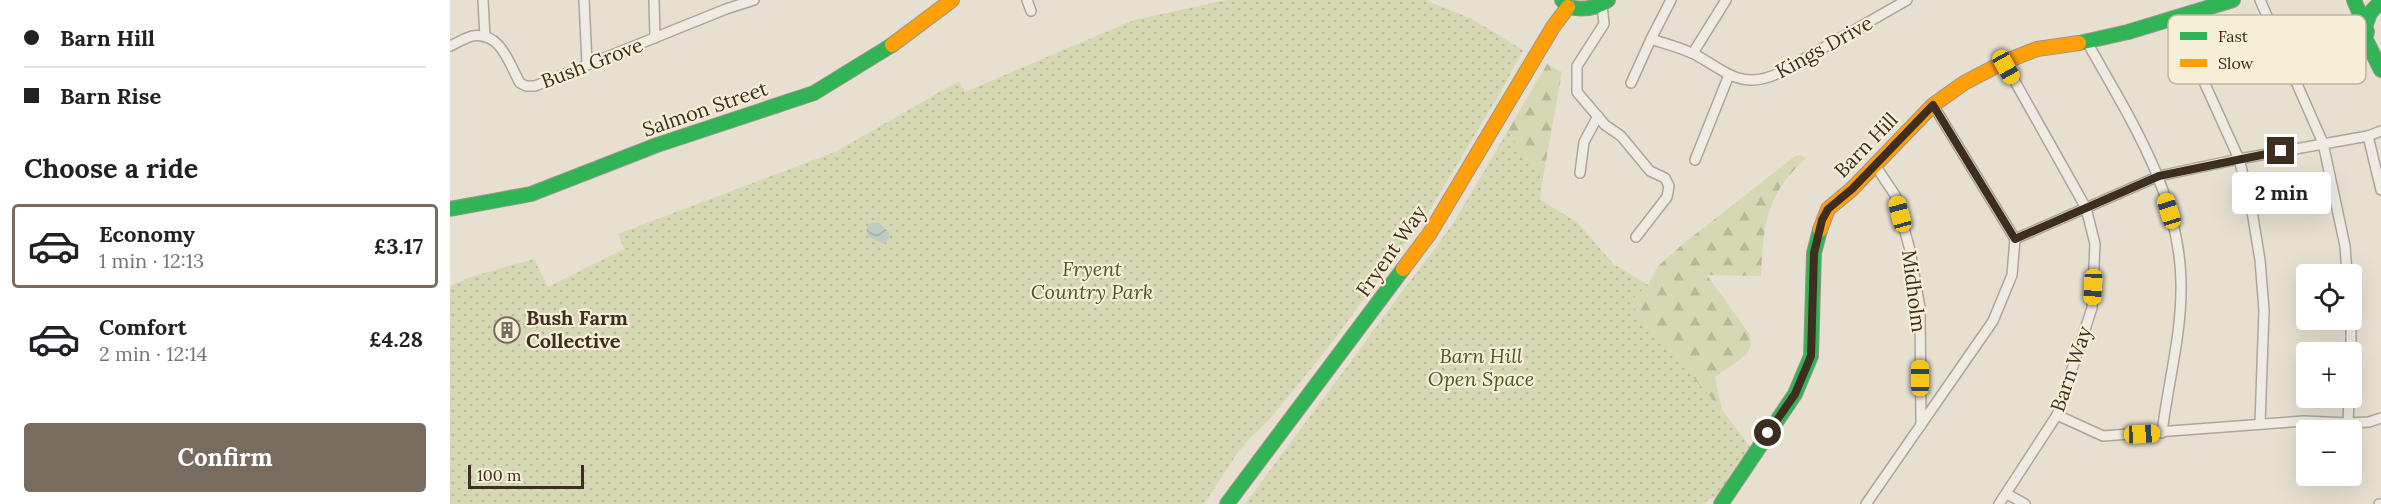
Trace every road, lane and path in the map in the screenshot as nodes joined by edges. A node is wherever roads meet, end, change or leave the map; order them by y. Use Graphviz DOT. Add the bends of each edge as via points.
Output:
graph roads {
  1 [pos="483,0"];
  2 [pos="584,0"];
  3 [pos="654,0"];
  4 [pos="754,0"];
  5 [pos="952,0"];
  6 [pos="1027,0"];
  7 [pos="1671,0"];
  8 [pos="1726,0"];
  9 [pos="1907,0"];
  10 [pos="2233,0"];
  11 [pos="2260,0"];
  12 [pos="2344,0"];
  13 [pos="2356,0"];
  14 [pos="2372,0"];
  15 [pos="2381,1"];
  16 [pos="1605,3"];
  17 [pos="726,4"];
  18 [pos="1565,4"];
  19 [pos="1031,10"];
  20 [pos="2185,15"];
  21 [pos="2267,15"];
  22 [pos="2351,15"];
  23 [pos="2360,15"];
  24 [pos="2168,20"];
  25 [pos="2366,28"];
  26 [pos="2366,34"];
  27 [pos="485,37"];
  28 [pos="655,38"];
  29 [pos="1652,39"];
  30 [pos="2087,42"];
  31 [pos="450,46"];
  32 [pos="1693,53"];
  33 [pos="2004,62"];
  34 [pos="587,64"];
  35 [pos="2381,70"];
  36 [pos="1729,75"];
  37 [pos="1631,83"];
  38 [pos="2205,84"];
  39 [pos="2297,84"];
  40 [pos="1933,105"];
  41 [pos="1598,116"];
  42 [pos="2381,131"];
  43 [pos="2368,136"];
  44 [pos="2323,143"];
  45 [pos="2240,159"];
  46 [pos="1695,160"];
  47 [pos="1875,165"];
  48 [pos="1581,173"];
  49 [pos="2159,176"];
  50 [pos="2381,190"];
  51 [pos="2086,208"];
  52 [pos="450,209"];
  53 [pos="1636,237"];
  54 [pos="2015,239"];
  55 [pos="2346,264"];
  56 [pos="2057,415"];
  57 [pos="2381,418"];
  58 [pos="2296,422"];
  59 [pos="2362,422"];
  60 [pos="2260,424"];
  61 [pos="1921,425"];
  62 [pos="2162,433"];
  63 [pos="2007,494"];
  64 [pos="1227,504"];
  65 [pos="1721,504"];
  66 [pos="1866,504"];
  67 [pos="1999,504"];
  68 [pos="2025,504"];
  1 -- 27 [label="street"];
  2 -- 34 [label="street"];
  3 -- 28 [label="street"];
  4 -- 17 [label="street, Bush Grove"];
  5 -- 52 [label="street, Salmon Street" via="894,44 814,93 657,145 531,194"];
  6 -- 19 [label="street"];
  7 -- 29 [label="street"];
  8 -- 32 [label="street"];
  9 -- 36 [label="street, Kings Drive" via="1769,78 1753,81"];
  10 -- 20 [label="street, Barn Hill"];
  11 -- 21 [label="street"];
  12 -- 22 [label="street"];
  13 -- 14 [label="street"];
  13 -- 23 [label="street"];
  15 -- 25 [label="street" via="2370,12"];
  16 -- 18 [label="street"];
  16 -- 41 [label="street" via="1604,24 1577,66 1577,92"];
  17 -- 28 [label="street, Bush Grove"];
  18 -- 64 [label="street, Fryent Way" via="1430,233"];
  24 -- 30 [label="street, Barn Hill"];
  26 -- 35 [label="street"];
  27 -- 31 [label="street" via="473,36"];
  27 -- 34 [label="street, Bush Grove" via="502,46 520,83 526,86 535,86"];
  28 -- 34 [label="street, Bush Grove"];
  29 -- 32 [label="street, Kings Drive"];
  29 -- 37 [label="street"];
  30 -- 33 [label="street, Barn Hill" via="2037,49"];
  30 -- 49 [label="street"];
  32 -- 36 [label="street, Kings Drive"];
  33 -- 40 [label="street, Barn Hill"];
  33 -- 51 [label="street, Barn Way"];
  36 -- 46 [label="street"];
  38 -- 45 [label="street"];
  39 -- 44 [label="street"];
  40 -- 47 [label="street, Barn Hill"];
  40 -- 54 [label="street"];
  41 -- 48 [label="street" via="1584,142"];
  41 -- 53 [label="street" via="1650,171 1665,178 1670,186 1667,197"];
  42 -- 43 [label="street"];
  43 -- 44 [label="street"];
  43 -- 50 [label="street"];
  44 -- 45 [label="street"];
  44 -- 55 [label="street"];
  45 -- 49 [label="street"];
  45 -- 60 [label="street" via="2260,260 2264,310"];
  47 -- 61 [label="street, Midholm" via="1895,195 1910,250 1920,308"];
  47 -- 65 [label="street, Barn Hill" via="1828,209 1822,220 1814,253 1811,356 1795,394"];
  49 -- 51 [label="street"];
  49 -- 62 [label="street" via="2175,229 2181,282"];
  51 -- 54 [label="street"];
  51 -- 56 [label="street, Barn Way" via="2095,244 2092,308"];
  54 -- 61 [label="street" via="2012,275 1994,321"];
  56 -- 62 [label="street" via="2103,436"];
  56 -- 63 [label="street, Barn Way"];
  57 -- 59 [label="street"];
  58 -- 60 [label="street"];
  60 -- 62 [label="street"];
  61 -- 66 [label="street"];
  63 -- 67 [label="street, Barn Way"];
  63 -- 68 [label="street"];
}
